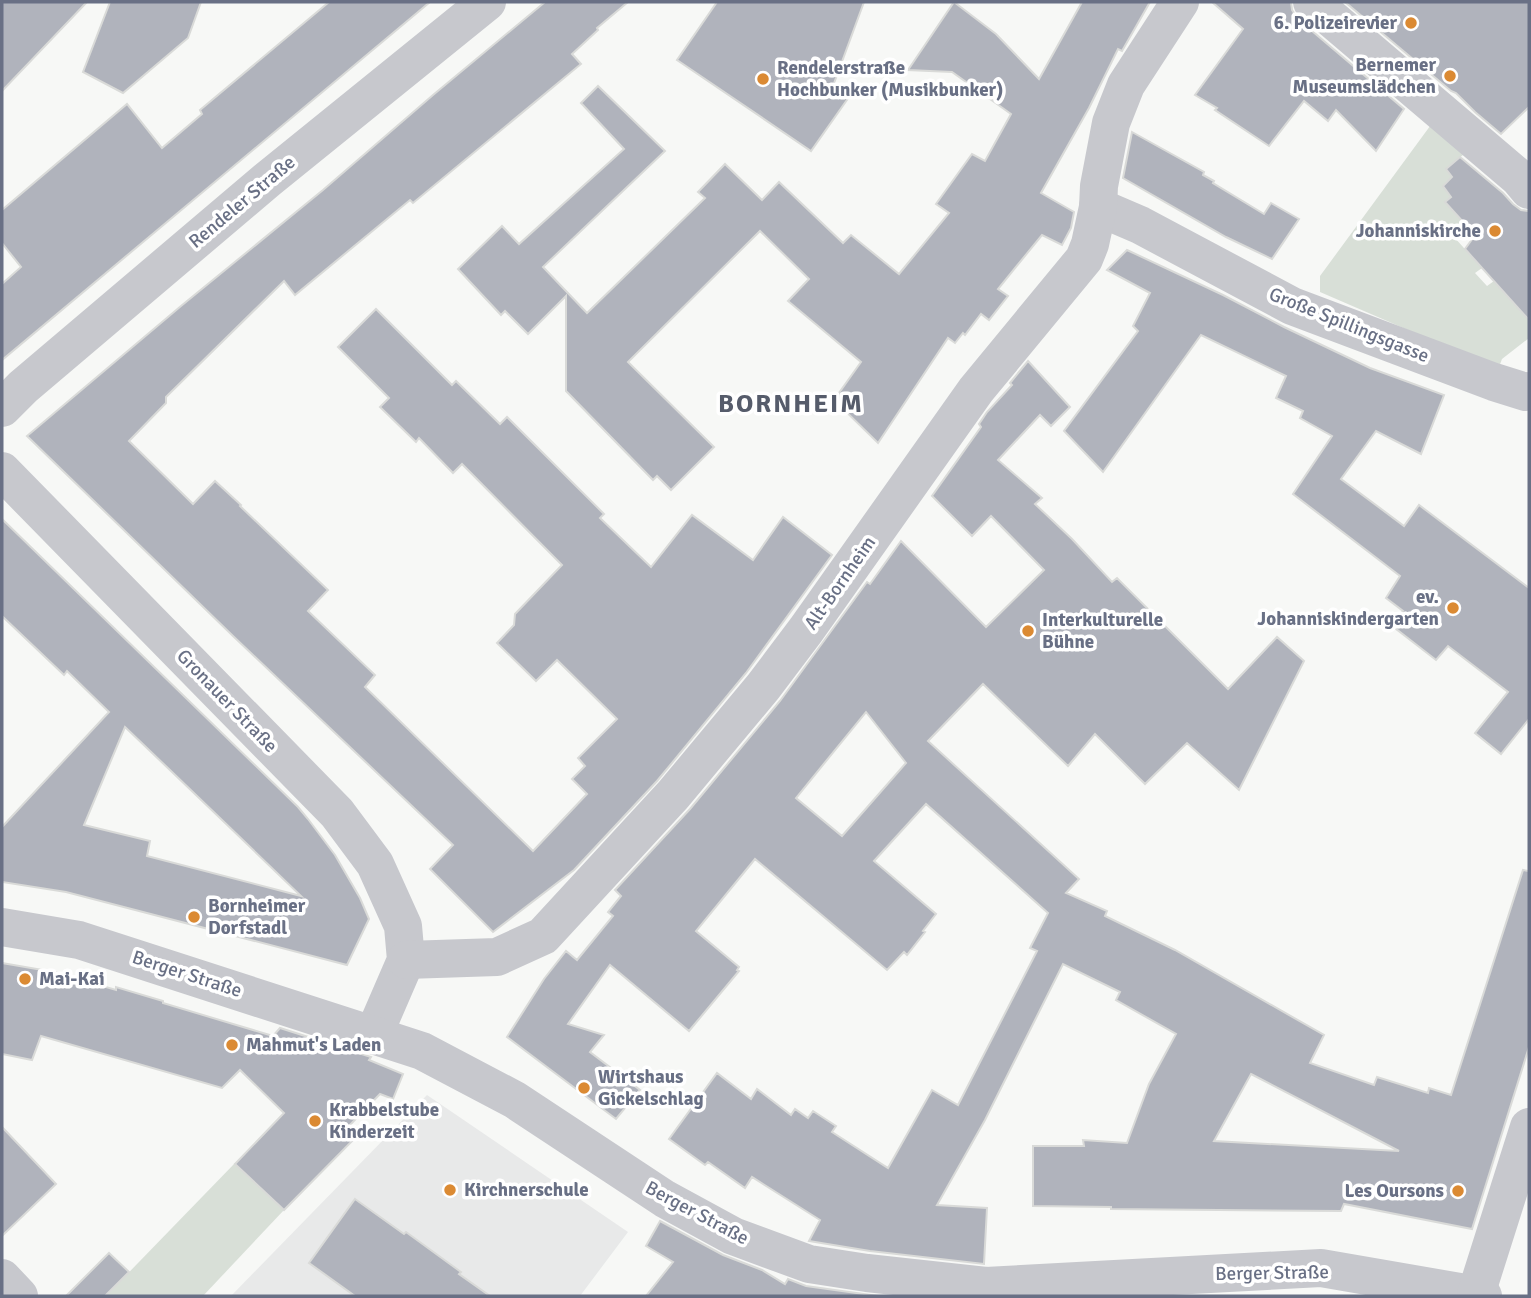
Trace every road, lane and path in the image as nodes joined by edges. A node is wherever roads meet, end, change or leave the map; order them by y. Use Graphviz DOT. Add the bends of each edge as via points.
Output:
graph roads {
  1 [pos="487,2"];
  2 [pos="1180,2"];
  3 [pos="1312,2"];
  4 [pos="1529,190"];
  5 [pos="1098,207"];
  6 [pos="1529,391"];
  7 [pos="2,408"];
  8 [pos="2,471"];
  9 [pos="2,927"];
  10 [pos="406,960"];
  11 [pos="373,1034"];
  12 [pos="1529,1127"];
  13 [pos="2,1278"];
  14 [pos="1479,1295"];
  15 [pos="19,1296"];
  1 -- 7 [label="street, Rendeler Straße" via="257,189"];
  2 -- 5 [label="street, Alt-Bornheim" via="1126,85 1111,123"];
  3 -- 4 [label="street"];
  5 -- 6 [label="street, Große Spillingsgasse" via="1293,306"];
  5 -- 10 [label="street, Alt-Bornheim" via="1084,259 976,390 763,687 608,866 543,936 497,957"];
  8 -- 10 [label="street, Gronauer Straße" via="337,813 375,864 403,926"];
  9 -- 11 [label="street, Berger Straße" via="79,940"];
  10 -- 11 [label="street"];
  11 -- 14 [label="street, Berger Straße" via="422,1051 515,1100 646,1187 733,1237 809,1264 986,1286 1321,1268"];
  12 -- 14 [label="street"];
  13 -- 15 [label="street"];
}
